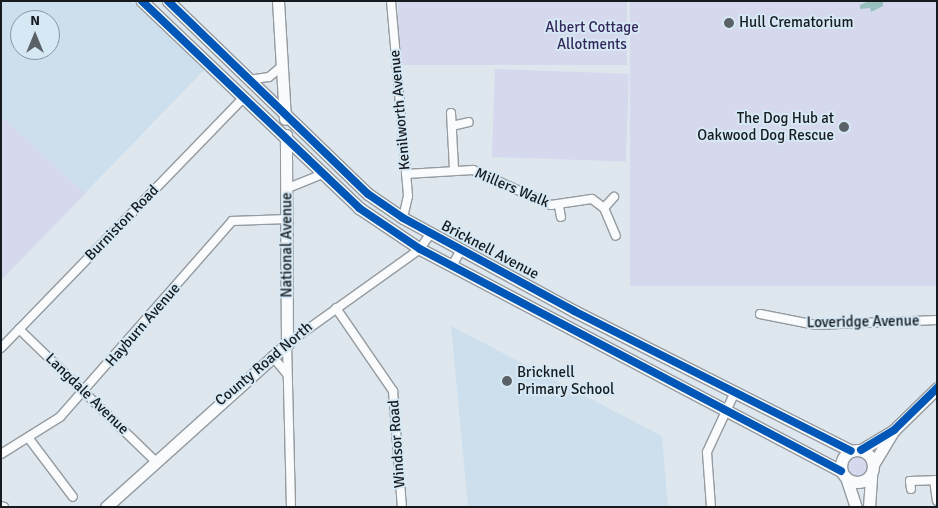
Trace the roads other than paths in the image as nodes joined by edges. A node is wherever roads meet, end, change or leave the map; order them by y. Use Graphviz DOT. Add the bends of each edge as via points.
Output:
graph roads {
  1 [pos="142,1"];
  2 [pos="168,1"];
  3 [pos="278,1"];
  4 [pos="391,1"];
  5 [pos="282,66"];
  6 [pos="247,80"];
  7 [pos="243,98"];
  8 [pos="451,114"];
  9 [pos="284,115"];
  10 [pos="469,122"];
  11 [pos="452,126"];
  12 [pos="286,136"];
  13 [pos="454,169"];
  14 [pos="322,174"];
  15 [pos="406,174"];
  16 [pos="288,188"];
  17 [pos="368,194"];
  18 [pos="614,197"];
  19 [pos="559,206"];
  20 [pos="359,208"];
  21 [pos="604,208"];
  22 [pos="560,217"];
  23 [pos="403,218"];
  24 [pos="288,219"];
  25 [pos="430,234"];
  26 [pos="616,236"];
  27 [pos="420,249"];
  28 [pos="461,250"];
  29 [pos="452,266"];
  30 [pos="336,308"];
  31 [pos="760,314"];
  32 [pos="586,317"];
  33 [pos="937,320"];
  34 [pos="19,329"];
  35 [pos="578,332"];
  36 [pos="287,344"];
  37 [pos="1,348"];
  38 [pos="272,356"];
  39 [pos="287,374"];
  40 [pos="937,388"];
  41 [pos="85,391"];
  42 [pos="734,394"];
  43 [pos="726,409"];
  44 [pos="894,430"];
  45 [pos="30,440"];
  46 [pos="856,451"];
  47 [pos="1,454"];
  48 [pos="154,460"];
  49 [pos="874,463"];
  50 [pos="844,476"];
  51 [pos="871,476"];
  52 [pos="911,489"];
  53 [pos="73,497"];
  54 [pos="937,501"];
  55 [pos="106,507"];
  56 [pos="291,507"];
  57 [pos="402,507"];
  58 [pos="710,507"];
  59 [pos="856,507"];
  60 [pos="870,507"];
  1 -- 7 [label="street"];
  2 -- 6 [label="street, Bricknell Avenue"];
  3 -- 5 [label="street, National Avenue"];
  4 -- 15 [label="street, Kenilworth Avenue"];
  5 -- 6 [label="street" via="269,77"];
  5 -- 9 [label="street, National Avenue"];
  6 -- 9 [label="street, Bricknell Avenue"];
  7 -- 12 [label="street"];
  7 -- 34 [label="street, Burniston Road"];
  8 -- 11 [label="street"];
  9 -- 12 [label="street, National Avenue"];
  9 -- 17 [label="street, Bricknell Avenue"];
  10 -- 11 [label="street"];
  11 -- 13 [label="street"];
  12 -- 14 [label="street"];
  12 -- 16 [label="street, National Avenue"];
  13 -- 15 [label="street, Millers Walk"];
  13 -- 19 [label="street, Millers Walk" via="474,170"];
  14 -- 16 [label="street"];
  14 -- 20 [label="street"];
  15 -- 23 [label="street, Kenilworth Avenue"];
  16 -- 24 [label="street, National Avenue"];
  17 -- 20 [label="street"];
  17 -- 23 [label="street, Bricknell Avenue"];
  18 -- 21 [label="street"];
  19 -- 21 [label="street, Millers Walk" via="579,199 592,199"];
  19 -- 22 [label="street, Millers Walk"];
  20 -- 27 [label="street"];
  21 -- 26 [label="street"];
  23 -- 25 [label="street, Bricknell Avenue"];
  24 -- 36 [label="street, National Avenue"];
  24 -- 41 [label="street, Hayburn Avenue" via="232,221"];
  25 -- 27 [label="street, County Road North"];
  25 -- 28 [label="street, Bricknell Avenue"];
  27 -- 29 [label="street"];
  27 -- 30 [label="street, County Road North"];
  28 -- 29 [label="street"];
  28 -- 32 [label="street, Bricknell Avenue"];
  29 -- 35 [label="street"];
  30 -- 36 [label="street, County Road North"];
  30 -- 57 [label="street, Windsor Road" via="393,391"];
  31 -- 33 [label="street, Loveridge Avenue" via="816,325"];
  32 -- 35 [label="street"];
  32 -- 42 [label="street, Bricknell Avenue"];
  34 -- 37 [label="street, Burniston Road"];
  34 -- 41 [label="street, Langdale Avenue"];
  35 -- 43 [label="street"];
  36 -- 38 [label="street, County Road North"];
  36 -- 39 [label="street, National Avenue"];
  38 -- 39 [label="street"];
  38 -- 48 [label="street, County Road North"];
  39 -- 56 [label="street, National Avenue"];
  40 -- 44 [label="street"];
  41 -- 45 [label="street, Hayburn Avenue"];
  41 -- 48 [label="street, Langdale Avenue"];
  42 -- 43 [label="street"];
  42 -- 46 [label="street, Bricknell Avenue"];
  43 -- 50 [label="street"];
  43 -- 58 [label="street" via="707,452"];
  44 -- 46 [label="street"];
  44 -- 49 [label="street"];
  45 -- 47 [label="street, Hayburn Avenue"];
  45 -- 53 [label="street"];
  46 -- 49 [label="street"];
  46 -- 50 [label="street" via="844,456"];
  48 -- 55 [label="street, County Road North"];
  49 -- 51 [label="street"];
  50 -- 51 [label="street" via="855,483"];
  50 -- 59 [label="street"];
  51 -- 60 [label="street"];
  52 -- 54 [label="street" via="910,481 934,480"];
}
